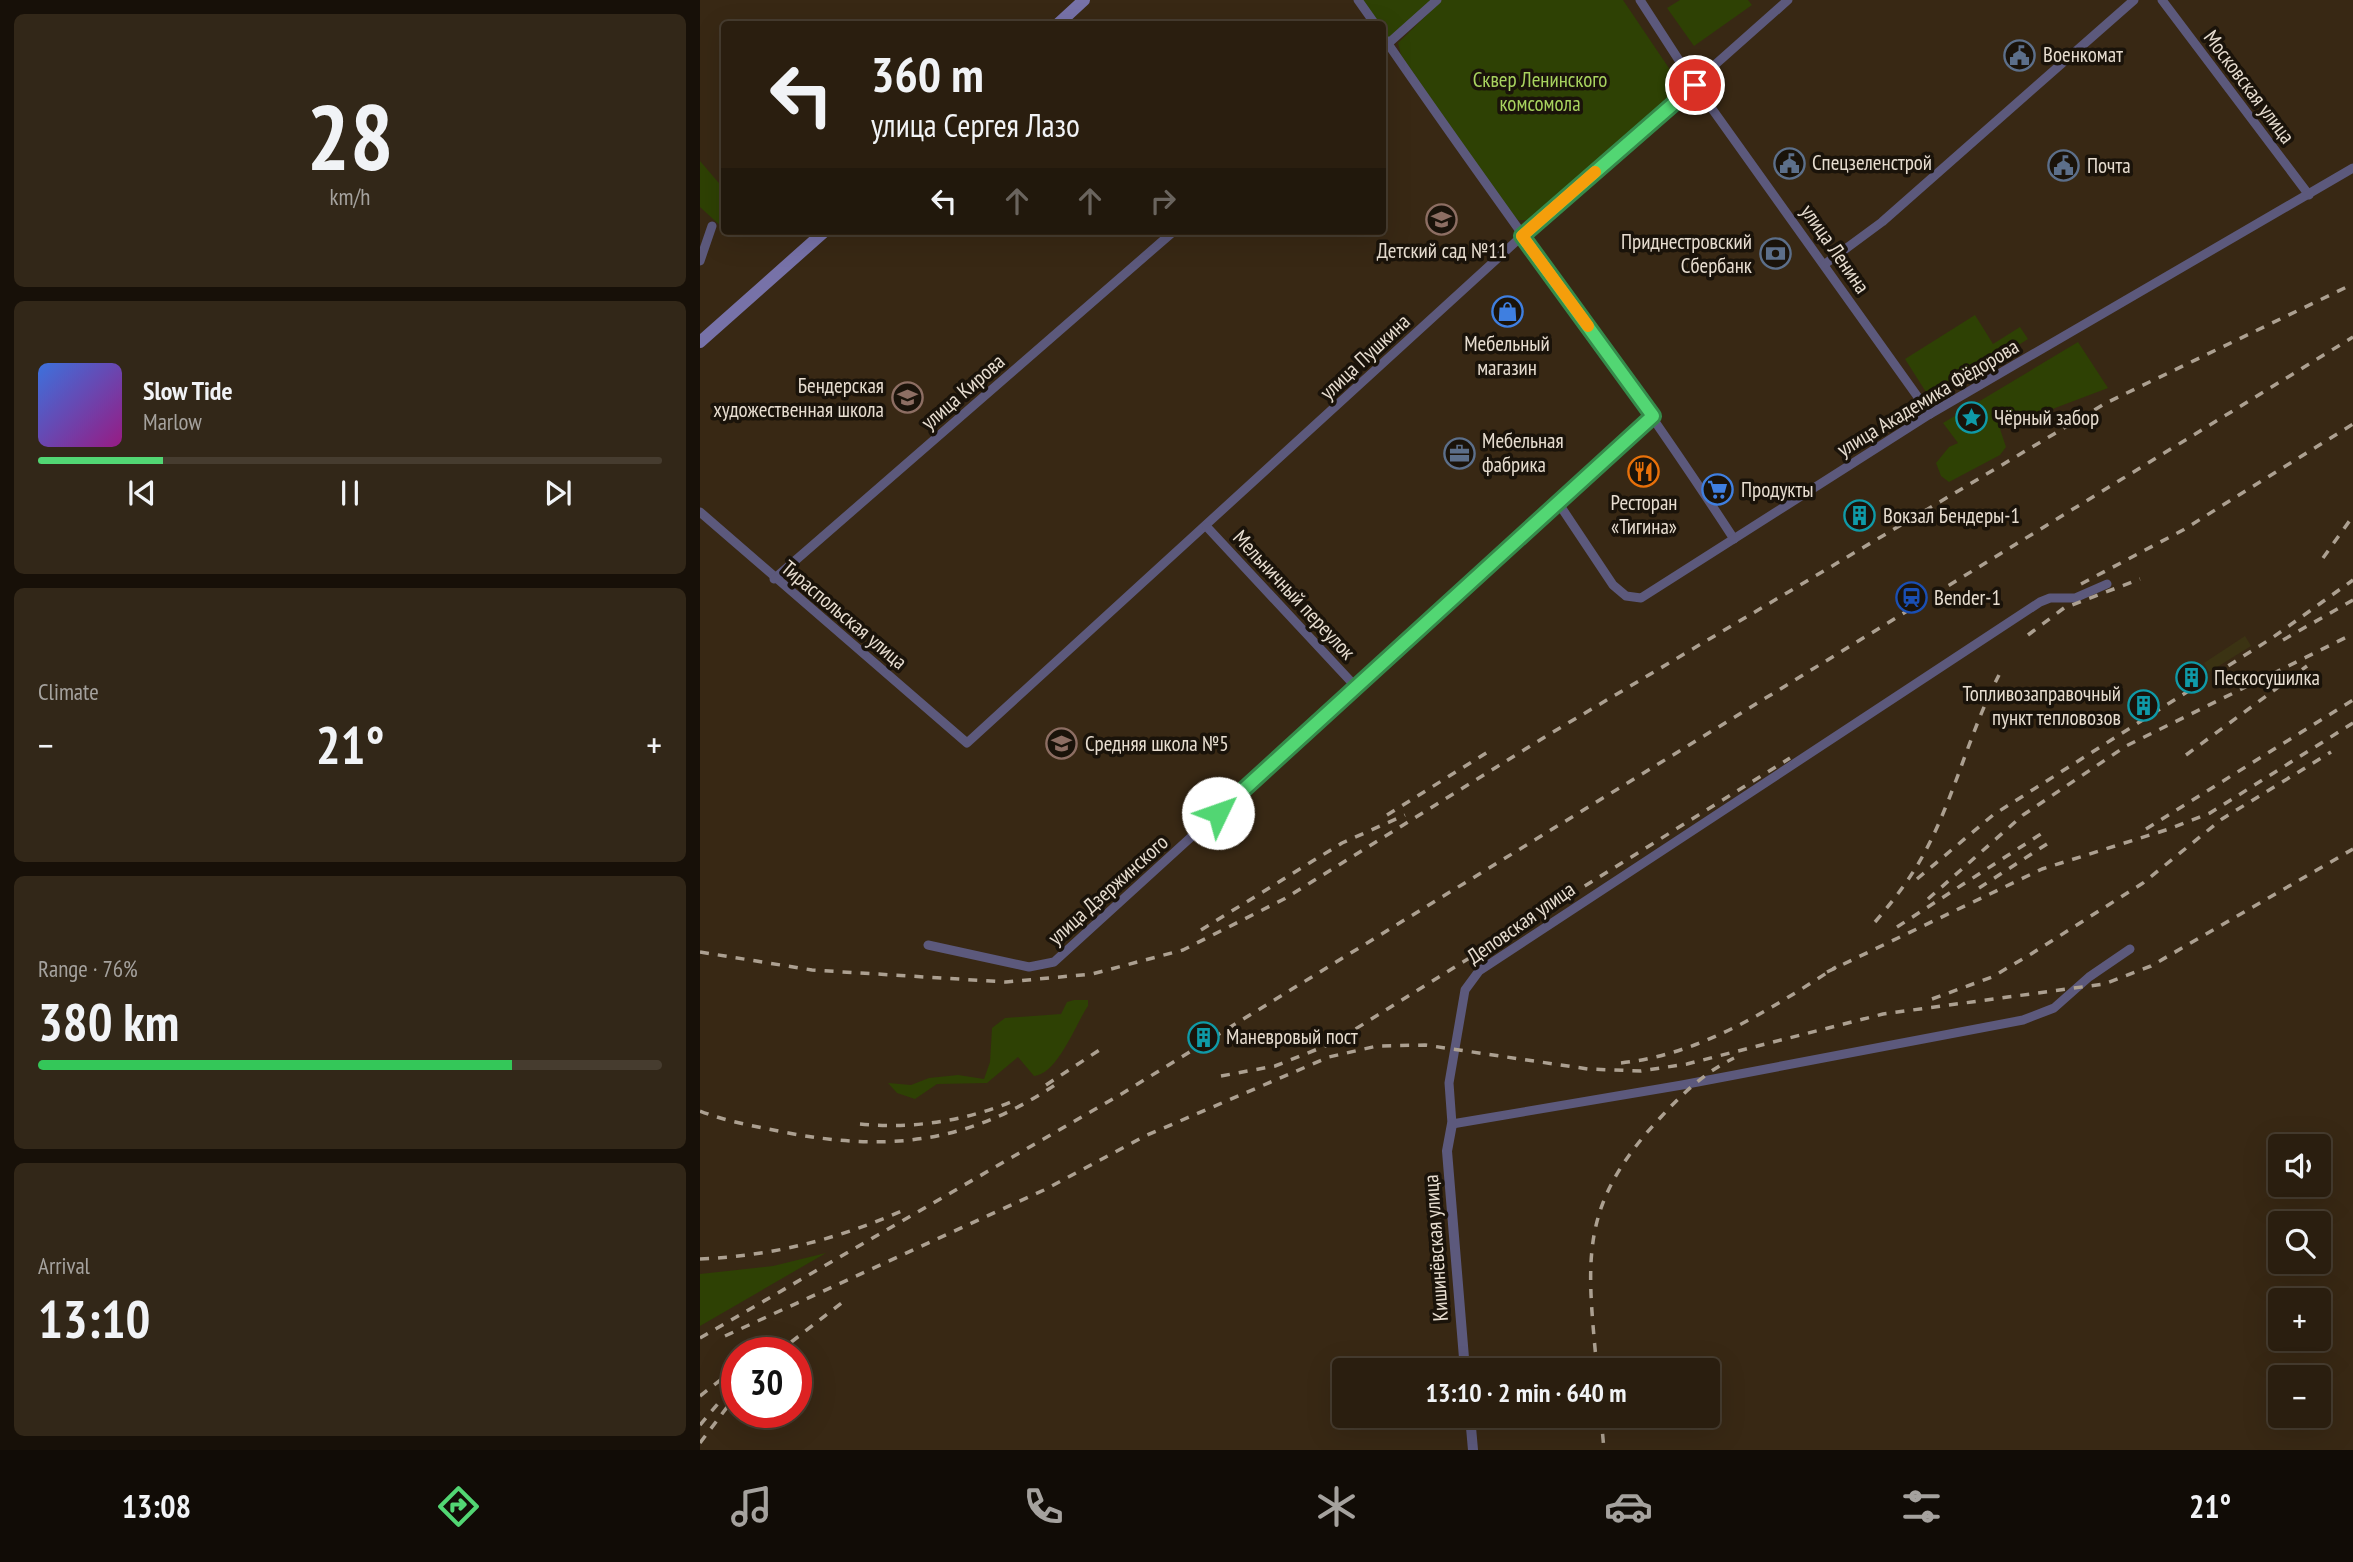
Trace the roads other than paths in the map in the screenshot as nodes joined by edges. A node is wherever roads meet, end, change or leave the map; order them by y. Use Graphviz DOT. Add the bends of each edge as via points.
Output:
graph roads {
  1 [pos="1084,0"];
  2 [pos="1358,0"];
  3 [pos="1437,0"];
  4 [pos="1640,0"];
  5 [pos="1788,0"];
  6 [pos="2134,0"];
  7 [pos="2162,0"];
  8 [pos="1061,21"];
  9 [pos="1373,21"];
  10 [pos="1386,40"];
  11 [pos="1386,45"];
  12 [pos="1695,85"];
  13 [pos="2353,168"];
  14 [pos="2309,195"];
  15 [pos="712,226"];
  16 [pos="820,235"];
  17 [pos="1169,235"];
  18 [pos="1522,236"];
  19 [pos="700,261"];
  20 [pos="1825,264"];
  21 [pos="700,342"];
  22 [pos="1930,414"];
  23 [pos="1653,416"];
  24 [pos="1557,501"];
  25 [pos="700,512"];
  26 [pos="1207,527"];
  27 [pos="1734,539"];
  28 [pos="774,579"];
  29 [pos="2107,583"];
  30 [pos="1356,687"];
  31 [pos="967,743"];
  32 [pos="928,945"];
  33 [pos="2130,949"];
  34 [pos="1452,1124"];
  35 [pos="1464,1358"];
  36 [pos="1471,1428"];
  37 [pos="1473,1450"];
  1 -- 8 [label="main road"];
  2 -- 9 [label="street"];
  3 -- 10 [label="street"];
  4 -- 12 [label="street, улица Ленина"];
  5 -- 12 [label="street, улица Пушкина"];
  6 -- 20 [label="street" via="1882,222"];
  7 -- 14 [label="street, Московская улица"];
  11 -- 18 [label="street"];
  12 -- 18 [label="street, улица Пушкина"];
  12 -- 20 [label="street, улица Ленина"];
  13 -- 14 [label="street, улица Академика Фёдорова"];
  14 -- 22 [label="street, улица Академика Фёдорова"];
  15 -- 19 [label="street"];
  16 -- 21 [label="main road"];
  17 -- 28 [label="street, улица Кирова"];
  18 -- 23 [label="street"];
  18 -- 26 [label="street, улица Пушкина"];
  20 -- 22 [label="street, улица Ленина"];
  22 -- 27 [label="street, улица Академика Фёдорова"];
  23 -- 24 [label="street, улица Дзержинского"];
  23 -- 27 [label="street"];
  24 -- 27 [label="street, улица Академика Фёдорова" via="1613,585 1634,598 1648,595"];
  24 -- 30 [label="street, улица Дзержинского"];
  25 -- 28 [label="street, Тираспольская улица"];
  26 -- 30 [label="street, Мельничный переулок"];
  26 -- 31 [label="street, улица Пушкина"];
  28 -- 31 [label="street, Тираспольская улица"];
  29 -- 34 [label="street, Деповская улица" via="2075,598 2040,602 1479,971 1465,990 1449,1083"];
  30 -- 32 [label="street, улица Дзержинского" via="1054,962 1029,967"];
  33 -- 34 [label="street" via="2054,1008 2023,1020"];
  34 -- 35 [label="street, Кишинёвская улица" via="1447,1151"];
  36 -- 37 [label="street"];
}
